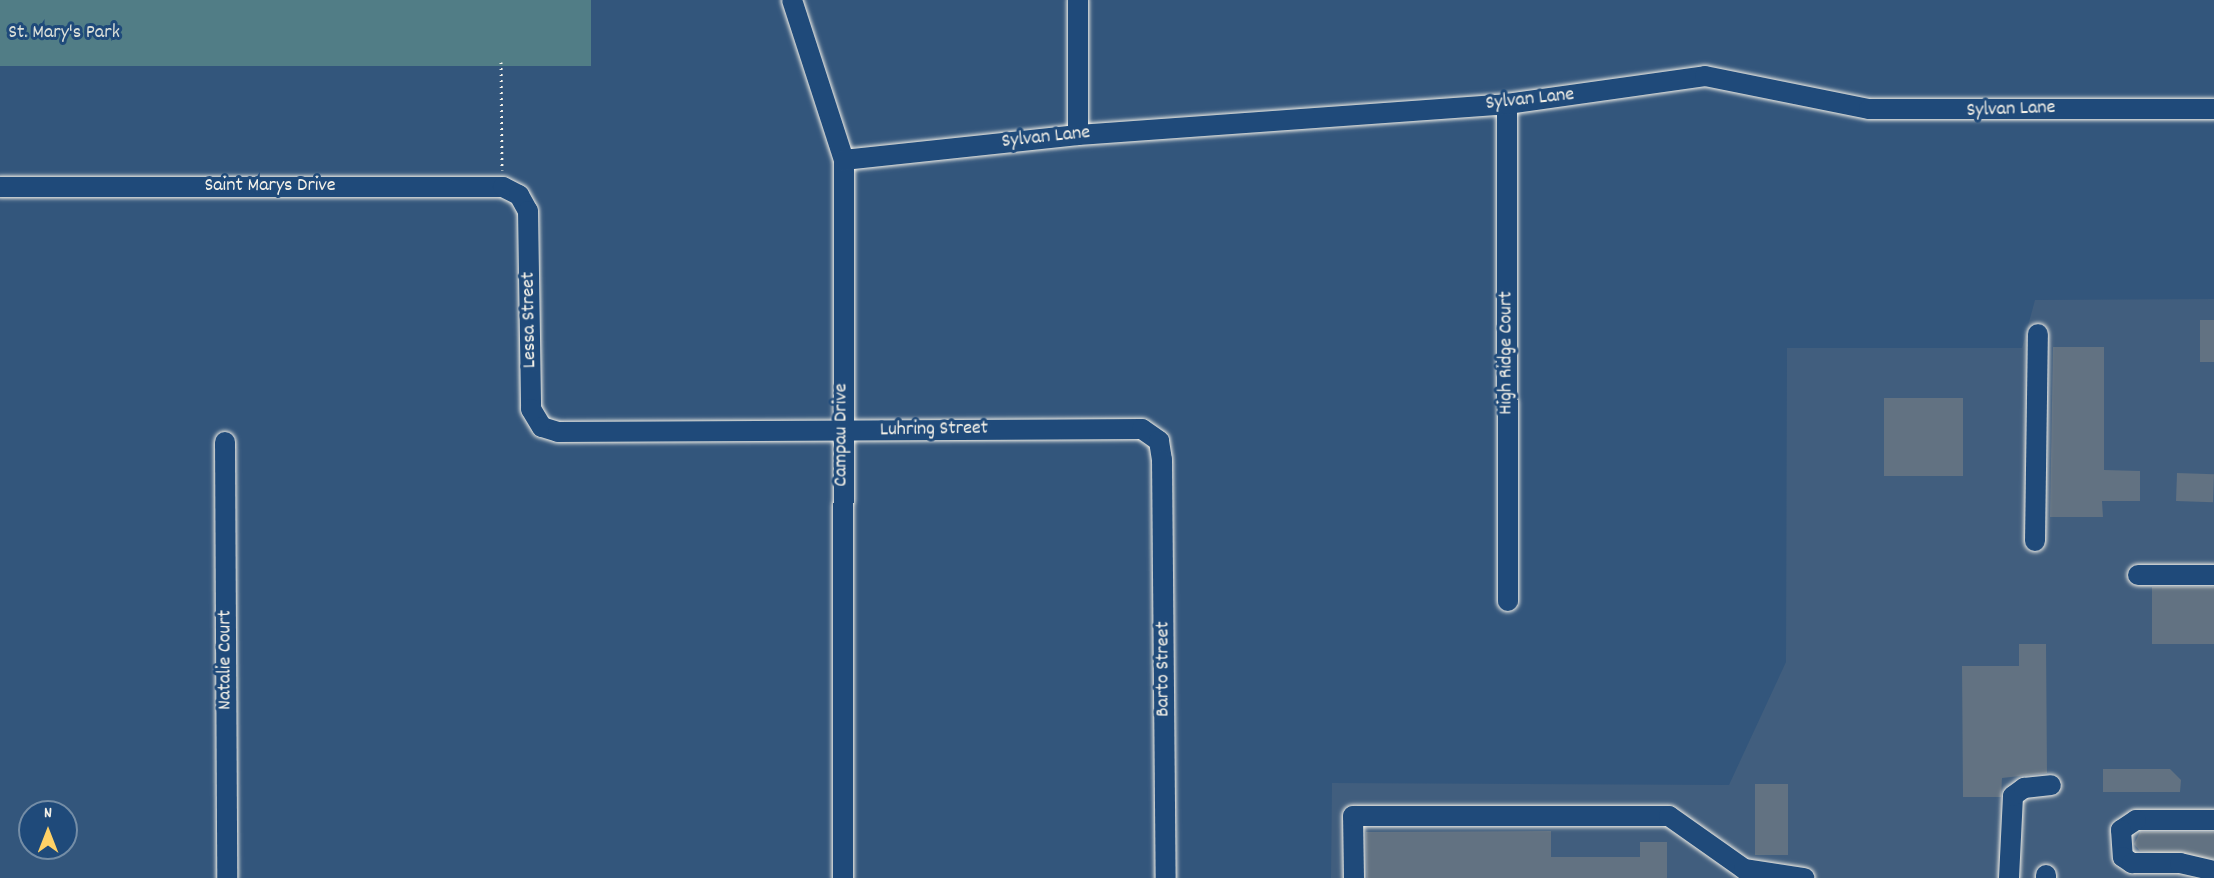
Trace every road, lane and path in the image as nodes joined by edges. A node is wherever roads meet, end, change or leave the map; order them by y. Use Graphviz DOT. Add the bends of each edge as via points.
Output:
graph roads {
  1 [pos="792,0"];
  2 [pos="1078,0"];
  3 [pos="501,62"];
  4 [pos="1507,104"];
  5 [pos="2214,109"];
  6 [pos="1078,135"];
  7 [pos="844,160"];
  8 [pos="0,187"];
  9 [pos="502,187"];
  10 [pos="2038,334"];
  11 [pos="542,427"];
  12 [pos="842,431"];
  13 [pos="225,442"];
  14 [pos="1162,460"];
  15 [pos="2035,541"];
  16 [pos="2138,575"];
  17 [pos="2214,575"];
  18 [pos="1508,601"];
  19 [pos="2051,785"];
  20 [pos="2214,820"];
  21 [pos="2214,871"];
  22 [pos="226,878"];
  23 [pos="843,878"];
  24 [pos="1166,878"];
  25 [pos="1354,878"];
  26 [pos="1803,878"];
  27 [pos="2009,878"];
  1 -- 7 [label="street, Campau Drive"];
  2 -- 6 [label="street"];
  3 -- 9 [label="path"];
  4 -- 5 [label="street, Sylvan Lane" via="1705,76 1869,109 1972,113"];
  4 -- 6 [label="street, Sylvan Lane"];
  4 -- 18 [label="street, High Ridge Court"];
  6 -- 7 [label="street, Sylvan Lane"];
  7 -- 12 [label="street, Campau Drive"];
  8 -- 9 [label="street, Saint Marys Drive"];
  9 -- 11 [label="street, Lessa Street" via="519,195 528,211 531,409"];
  10 -- 15 [label="street"];
  11 -- 12 [label="street, Luhring Street" via="558,432"];
  12 -- 14 [label="street, Luhring Street" via="1142,429 1159,441"];
  12 -- 23 [label="street, Campau Drive"];
  13 -- 22 [label="street, Natalie Court"];
  14 -- 24 [label="street, Barto Street"];
  16 -- 17 [label="street"];
  19 -- 27 [label="street" via="2024,788 2013,796"];
  20 -- 21 [label="street" via="2126,822 2121,848 2132,863 2180,863"];
  25 -- 26 [label="street" via="1353,816 1669,816 1744,869"];
}
